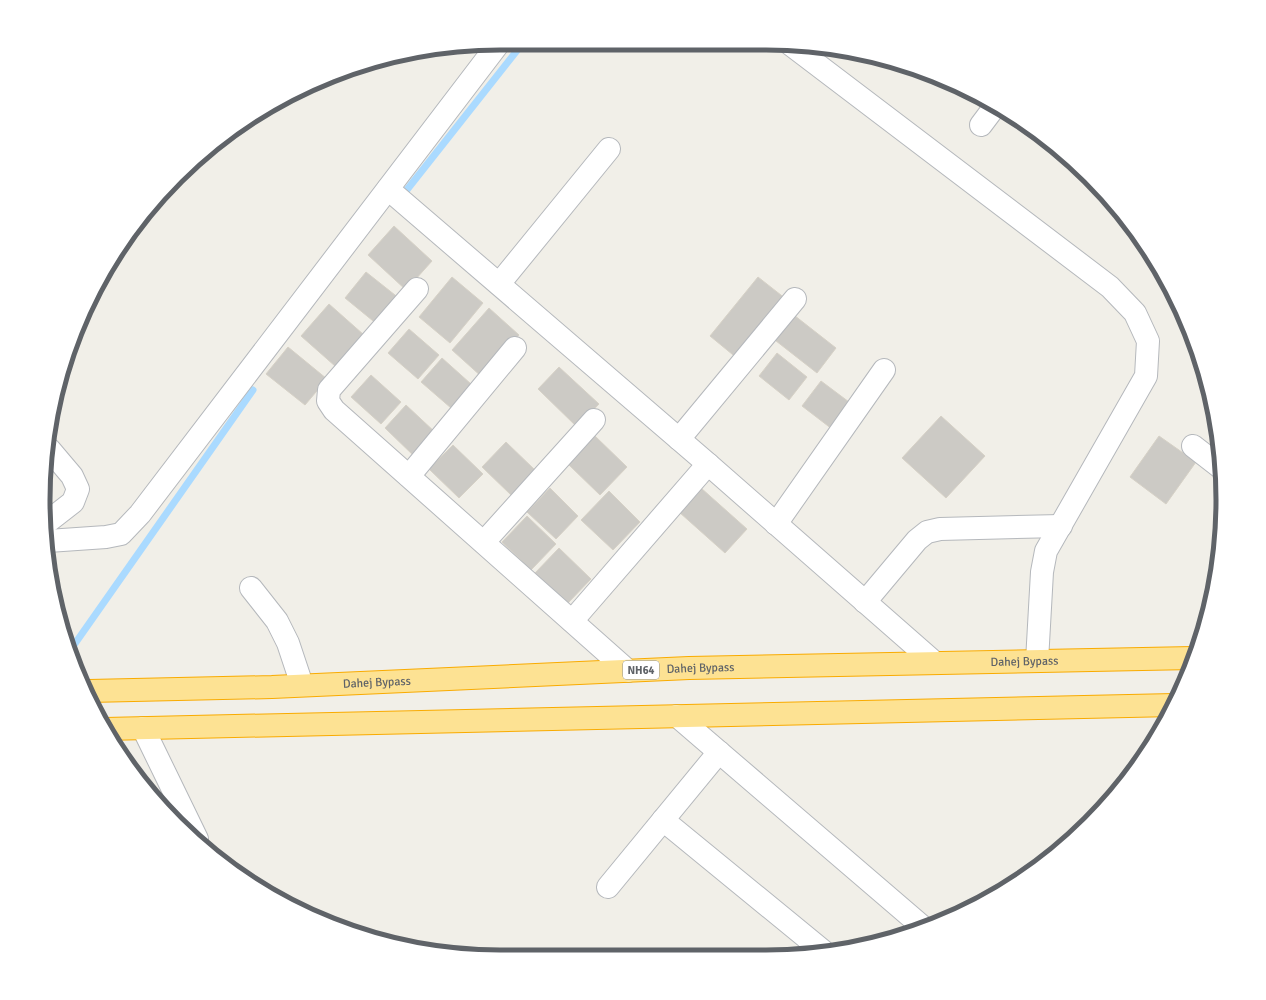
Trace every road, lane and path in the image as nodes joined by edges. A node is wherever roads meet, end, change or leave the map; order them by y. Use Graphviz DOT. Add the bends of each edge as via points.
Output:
graph roads {
  1 [pos="493,50"];
  2 [pos="800,51"];
  3 [pos="992,111"];
  4 [pos="982,125"];
  5 [pos="609,148"];
  6 [pos="388,189"];
  7 [pos="499,284"];
  8 [pos="417,289"];
  9 [pos="795,299"];
  10 [pos="515,348"];
  11 [pos="884,370"];
  12 [pos="594,420"];
  13 [pos="679,439"];
  14 [pos="1193,446"];
  15 [pos="53,453"];
  16 [pos="1214,462"];
  17 [pos="708,464"];
  18 [pos="409,476"];
  19 [pos="51,519"];
  20 [pos="776,524"];
  21 [pos="1061,526"];
  22 [pos="52,541"];
  23 [pos="484,542"];
  24 [pos="251,588"];
  25 [pos="865,602"];
  26 [pos="572,621"];
  27 [pos="1187,658"];
  28 [pos="1038,661"];
  29 [pos="935,663"];
  30 [pos="628,671"];
  31 [pos="302,685"];
  32 [pos="93,692"];
  33 [pos="1167,705"];
  34 [pos="677,716"];
  35 [pos="143,728"];
  36 [pos="112,729"];
  37 [pos="719,752"];
  38 [pos="663,820"];
  39 [pos="191,826"];
  40 [pos="608,887"];
  41 [pos="918,923"];
  42 [pos="818,947"];
  1 -- 6 [label="street"];
  2 -- 21 [label="street" via="1110,287 1136,313 1148,341 1146,376"];
  3 -- 4 [label="street"];
  5 -- 7 [label="street"];
  6 -- 7 [label="street"];
  6 -- 22 [label="street" via="140,514 121,534"];
  7 -- 13 [label="street"];
  8 -- 18 [label="street" via="329,390 328,401 334,410"];
  9 -- 13 [label="street"];
  10 -- 18 [label="street"];
  11 -- 20 [label="street"];
  12 -- 23 [label="street"];
  13 -- 17 [label="street"];
  14 -- 16 [label="street"];
  15 -- 19 [label="street" via="72,476 78,489 73,502"];
  17 -- 20 [label="street"];
  17 -- 26 [label="street"];
  18 -- 23 [label="street"];
  20 -- 25 [label="street"];
  21 -- 25 [label="street" via="940,529 927,532 916,540"];
  21 -- 28 [label="street" via="1046,551 1042,572"];
  23 -- 26 [label="street"];
  24 -- 31 [label="street" via="277,621 288,643"];
  25 -- 29 [label="street"];
  26 -- 30 [label="street"];
  27 -- 28 [label="highway, Dahej Bypass / NH64"];
  28 -- 29 [label="highway, Dahej Bypass / NH64"];
  29 -- 30 [label="highway, Dahej Bypass / NH64"];
  30 -- 31 [label="highway, Dahej Bypass / NH64"];
  31 -- 32 [label="highway, Dahej Bypass / NH64"];
  33 -- 34 [label="highway"];
  34 -- 35 [label="highway"];
  34 -- 37 [label="street"];
  35 -- 36 [label="highway"];
  35 -- 39 [label="street"];
  37 -- 38 [label="street"];
  37 -- 41 [label="street"];
  38 -- 40 [label="street"];
  38 -- 42 [label="street"];
}
